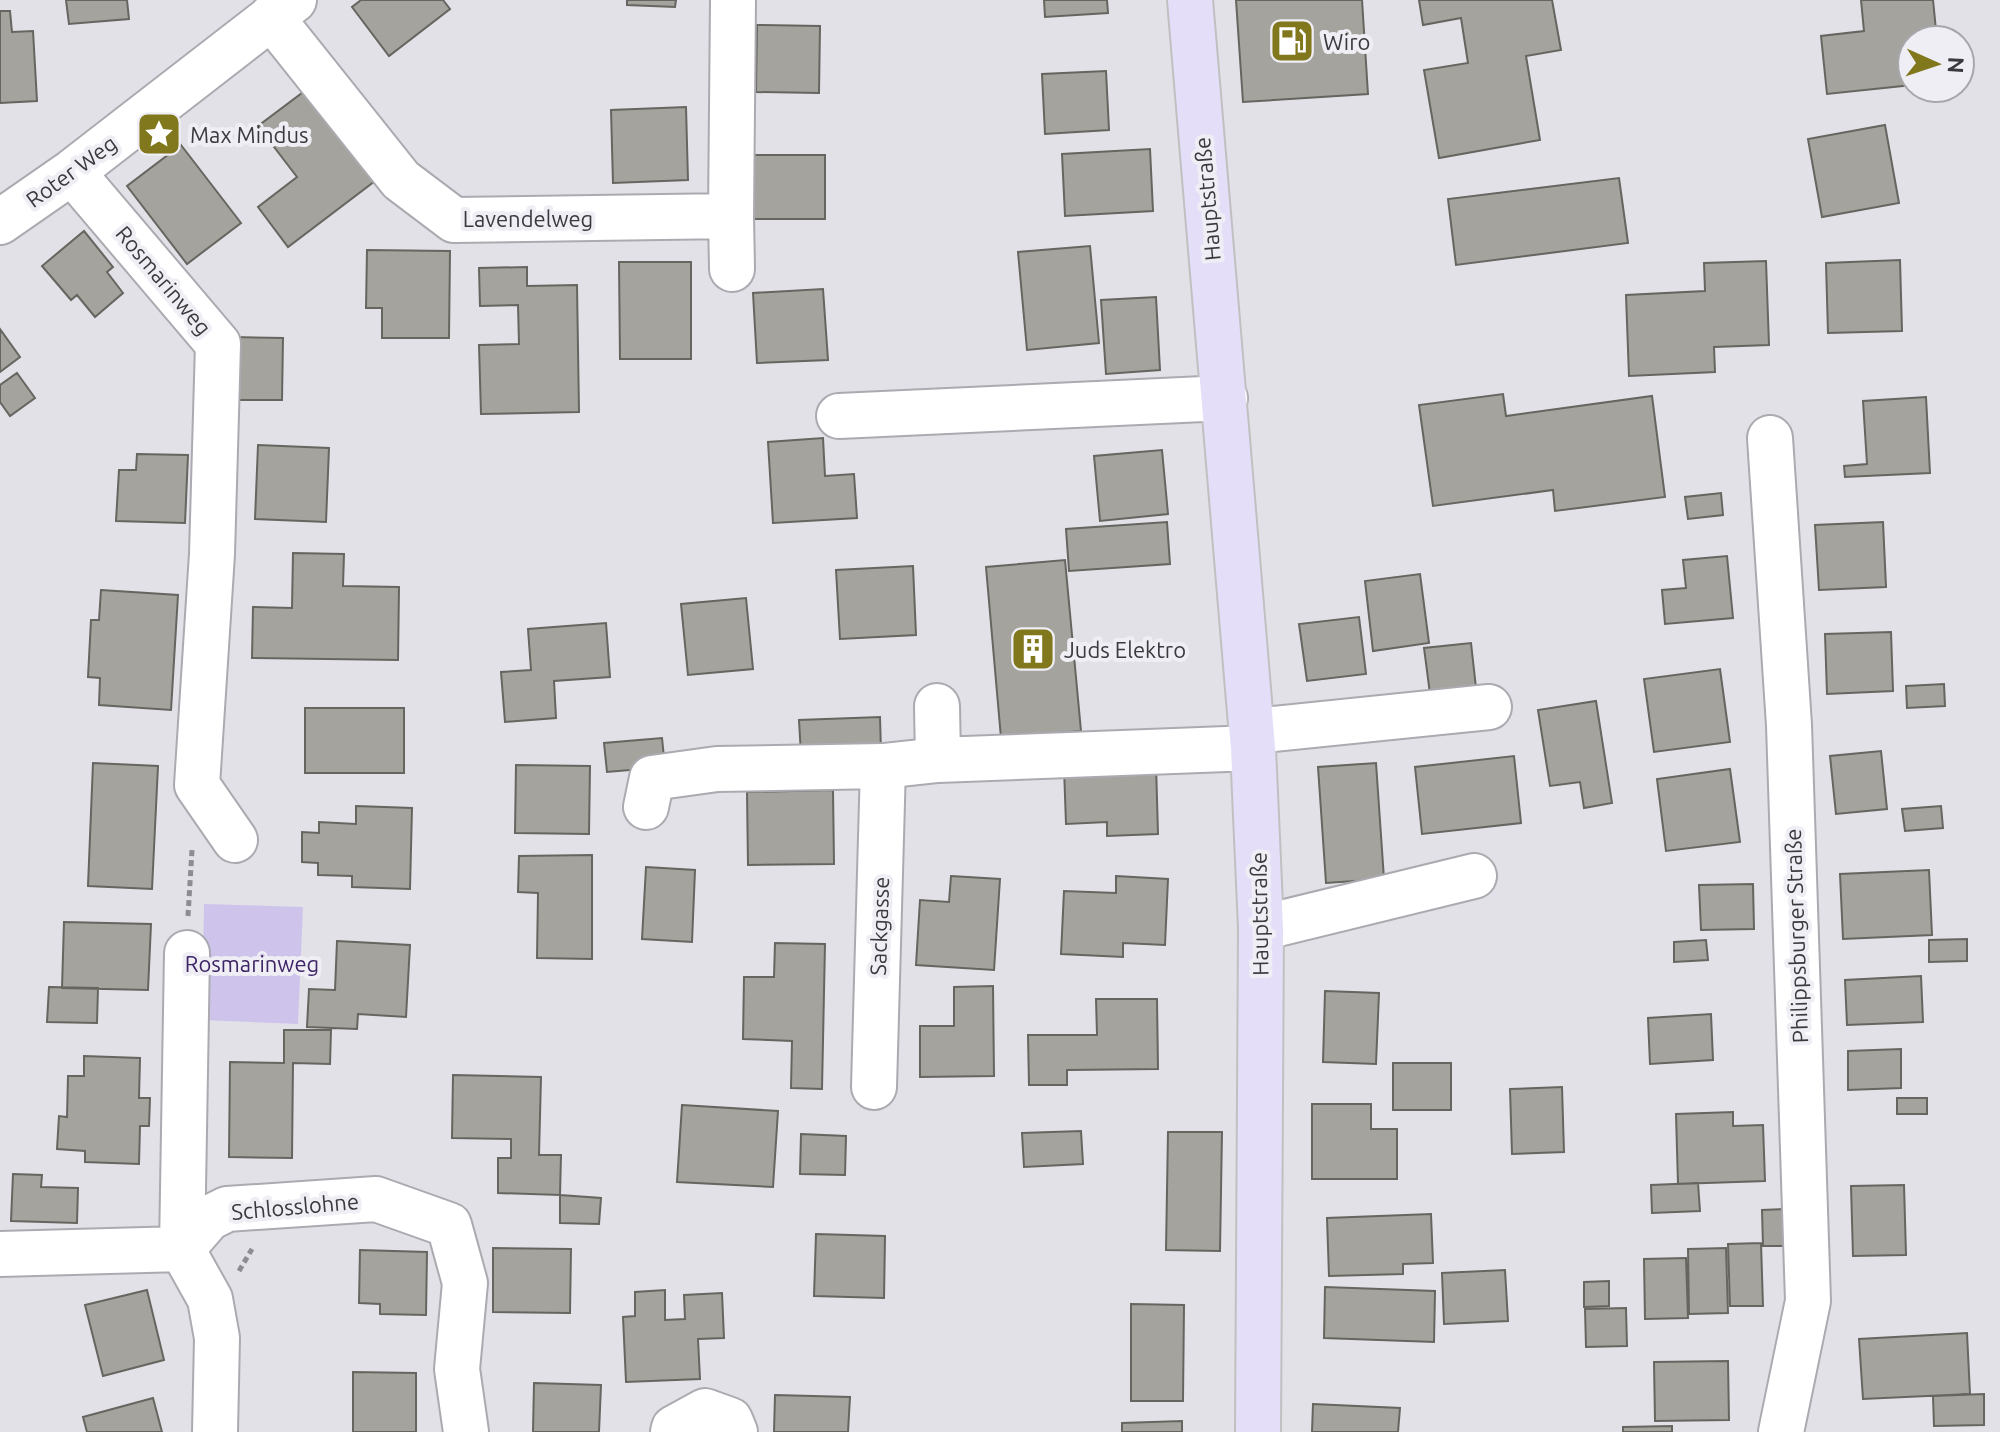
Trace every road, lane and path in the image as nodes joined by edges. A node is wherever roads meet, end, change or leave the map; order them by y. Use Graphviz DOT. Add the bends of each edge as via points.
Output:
graph roads {
  1 [pos="733,0"];
  2 [pos="1190,0"];
  3 [pos="282,8"];
  4 [pos="72,172"];
  5 [pos="731,216"];
  6 [pos="0,222"];
  7 [pos="732,269"];
  8 [pos="1225,398"];
  9 [pos="839,416"];
  10 [pos="1770,438"];
  11 [pos="937,706"];
  12 [pos="1489,707"];
  13 [pos="1253,740"];
  14 [pos="938,760"];
  15 [pos="883,766"];
  16 [pos="646,807"];
  17 [pos="235,840"];
  18 [pos="192,847"];
  19 [pos="1474,876"];
  20 [pos="1261,928"];
  21 [pos="187,953"];
  22 [pos="874,1087"];
  23 [pos="263,1207"];
  24 [pos="182,1249"];
  25 [pos="0,1254"];
  26 [pos="210,1299"];
  27 [pos="215,1432"];
  28 [pos="466,1432"];
  29 [pos="673,1432"];
  30 [pos="735,1432"];
  31 [pos="1258,1432"];
  32 [pos="1781,1432"];
  1 -- 5 [label="street"];
  2 -- 8 [label="main road, Hauptstraße"];
  3 -- 4 [label="street, Roter Weg"];
  3 -- 5 [label="street, Lavendelweg" via="401,180 454,220"];
  4 -- 6 [label="street, Roter Weg"];
  4 -- 17 [label="street, Rosmarinweg" via="218,344 197,785"];
  5 -- 7 [label="street"];
  8 -- 9 [label="street"];
  8 -- 13 [label="main road, Hauptstraße"];
  10 -- 32 [label="street, Philippsburger Straße" via="1789,725 1808,1301"];
  11 -- 14 [label="street"];
  12 -- 13 [label="street"];
  13 -- 14 [label="street"];
  13 -- 20 [label="main road, Hauptstraße"];
  14 -- 15 [label="street"];
  15 -- 16 [label="street" via="717,769 652,778"];
  15 -- 22 [label="street, Sackgasse"];
  18 -- 21 [label="path"];
  19 -- 20 [label="street"];
  20 -- 31 [label="main road, Hauptstraße"];
  21 -- 24 [label="street"];
  23 -- 24 [label="street, Schlosslohne" via="227,1209 209,1218"];
  23 -- 26 [label="path" via="260,1232 246,1262"];
  23 -- 28 [label="street, Schlosslohne" via="376,1199 449,1225 465,1283 457,1369"];
  24 -- 25 [label="street"];
  24 -- 26 [label="street"];
  26 -- 27 [label="street" via="217,1338"];
  29 -- 30 [label="street" via="705,1411 730,1420"];
}
